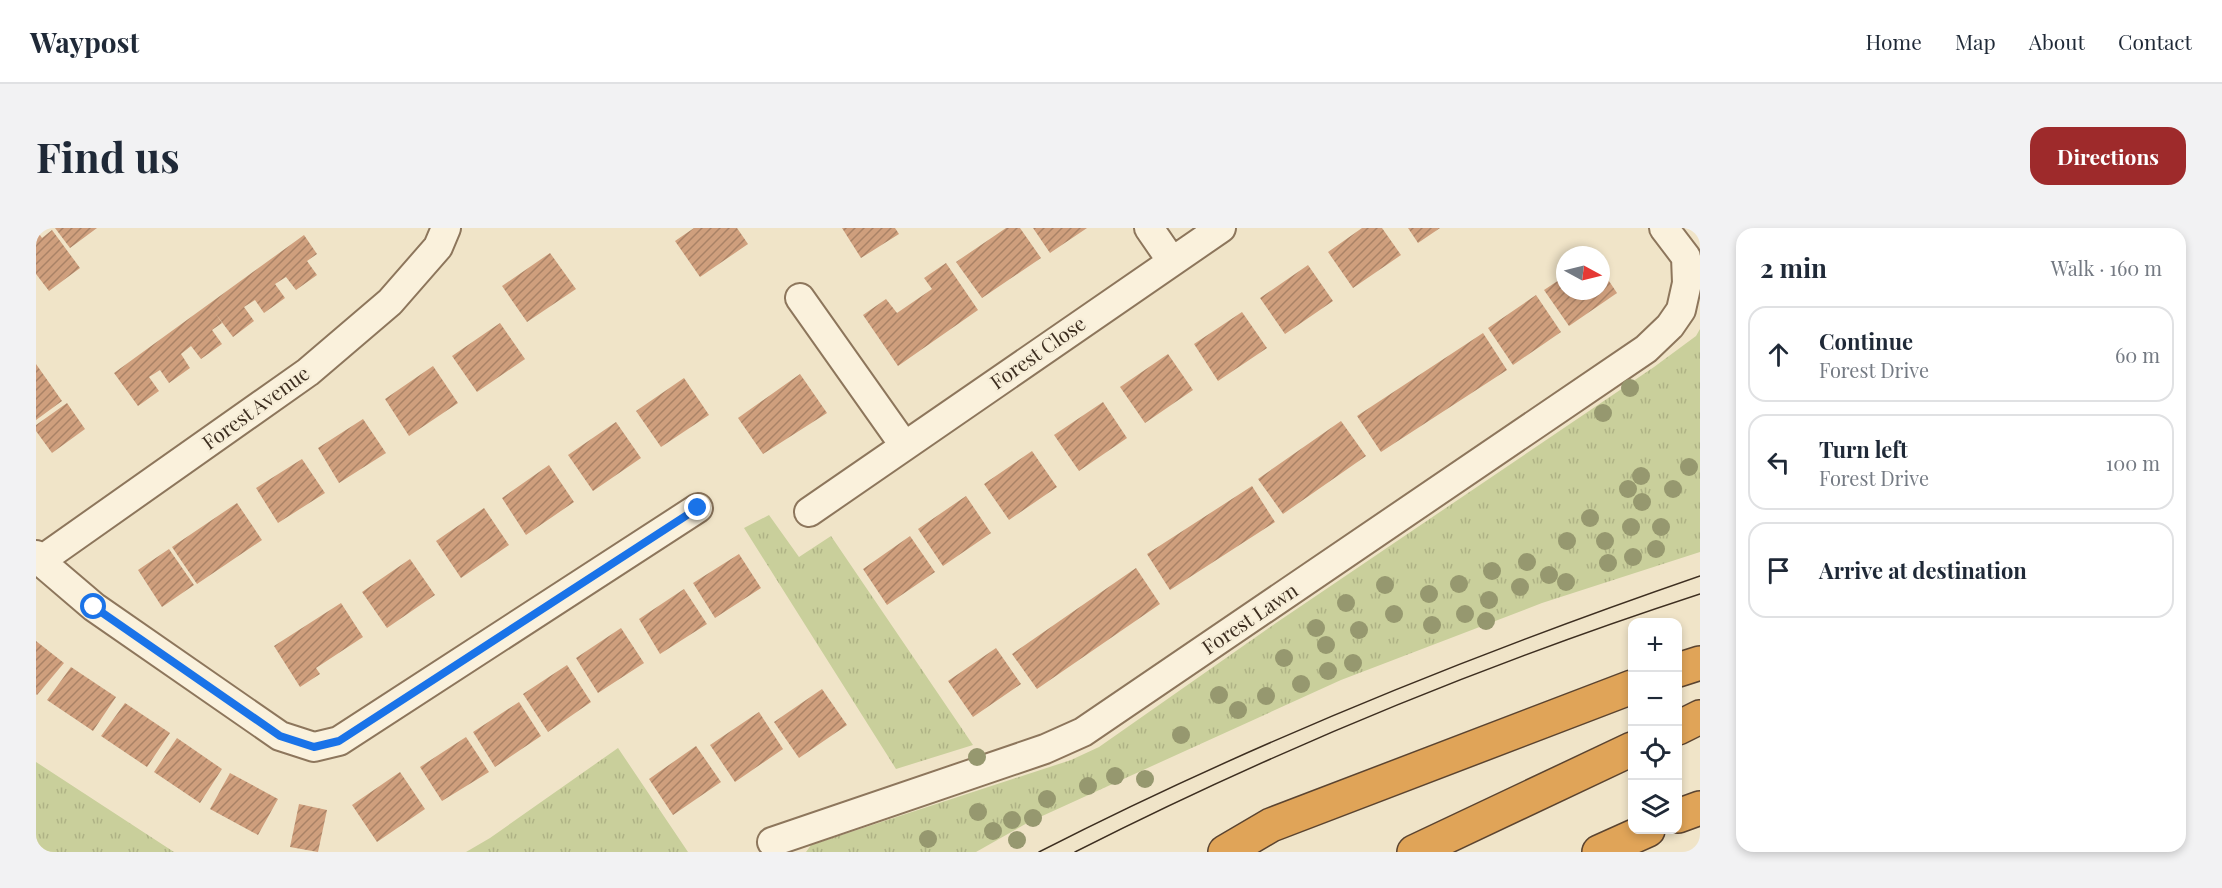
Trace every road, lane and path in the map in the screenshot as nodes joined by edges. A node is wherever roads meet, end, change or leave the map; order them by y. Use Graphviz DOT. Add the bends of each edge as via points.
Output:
graph roads {
  1 [pos="446,228"];
  2 [pos="1149,228"];
  3 [pos="1221,228"];
  4 [pos="1664,228"];
  5 [pos="1171,260"];
  6 [pos="800,298"];
  7 [pos="904,445"];
  8 [pos="698,508"];
  9 [pos="809,512"];
  10 [pos="38,558"];
  11 [pos="1700,663"];
  12 [pos="1682,668"];
  13 [pos="1628,689"];
  14 [pos="1700,717"];
  15 [pos="1681,726"];
  16 [pos="1628,751"];
  17 [pos="1700,808"];
  18 [pos="1682,814"];
  19 [pos="1271,825"];
  20 [pos="1639,834"];
  21 [pos="772,842"];
  22 [pos="1217,852"];
  23 [pos="1225,852"];
  24 [pos="1414,852"];
  25 [pos="1599,852"];
  1 -- 10 [label="street, Forest Avenue" via="438,247 390,302 308,372"];
  2 -- 5 [label="street"];
  3 -- 5 [label="street, Forest Close"];
  4 -- 21 [label="street, Forest Lawn" via="1686,258 1687,283 1681,310 1646,349 1083,732 1045,749"];
  5 -- 7 [label="street, Forest Close"];
  6 -- 7 [label="street"];
  7 -- 9 [label="street, Forest Close"];
  8 -- 10 [label="street" via="339,741 314,747 271,730 94,607"];
  11 -- 12 [label="highway"];
  13 -- 19 [label="highway"];
  14 -- 15 [label="highway"];
  16 -- 24 [label="highway"];
  17 -- 18 [label="highway"];
  19 -- 22 [label="highway"];
  19 -- 23 [label="highway"];
  20 -- 25 [label="highway"];
}
